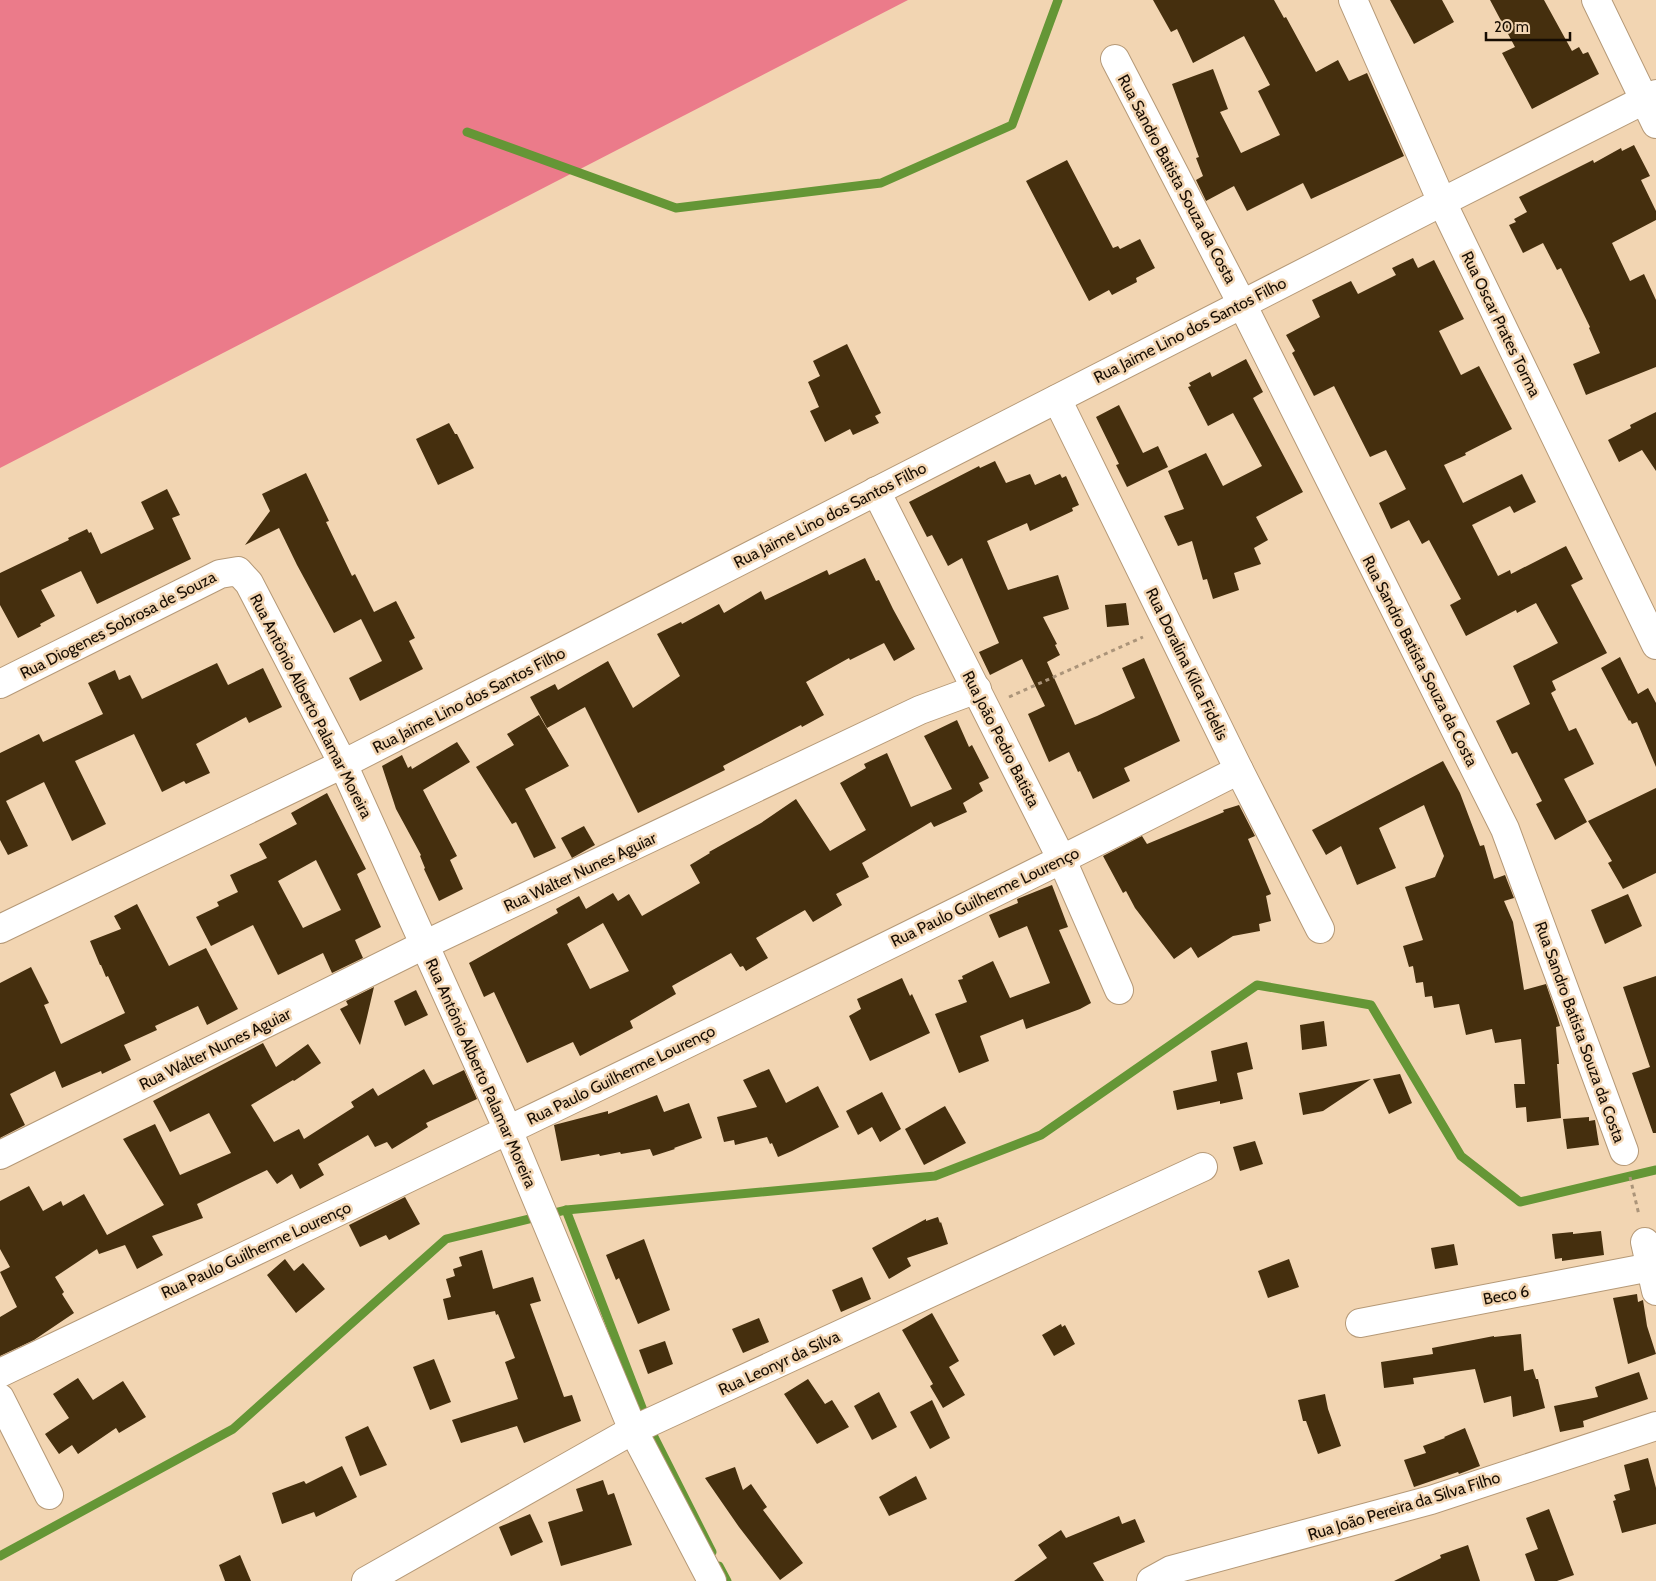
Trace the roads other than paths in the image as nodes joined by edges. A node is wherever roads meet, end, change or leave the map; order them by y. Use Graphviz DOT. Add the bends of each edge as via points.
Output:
graph roads {
  1 [pos="1353,0"];
  2 [pos="1596,0"];
  3 [pos="1115,59"];
  4 [pos="1650,97"];
  5 [pos="1656,124"];
  6 [pos="1442,202"];
  7 [pos="1242,304"];
  8 [pos="1057,399"];
  9 [pos="876,491"];
  10 [pos="238,571"];
  11 [pos="1656,645"];
  12 [pos="0,684"];
  13 [pos="976,689"];
  14 [pos="343,764"];
  15 [pos="1239,770"];
  16 [pos="1062,860"];
  17 [pos="0,928"];
  18 [pos="1320,929"];
  19 [pos="424,945"];
  20 [pos="1119,990"];
  21 [pos="508,1130"];
  22 [pos="1624,1152"];
  23 [pos="0,1155"];
  24 [pos="1203,1167"];
  25 [pos="1651,1267"];
  26 [pos="1360,1322"];
  27 [pos="0,1373"];
  28 [pos="0,1398"];
  29 [pos="1656,1426"];
  30 [pos="633,1430"];
  31 [pos="49,1495"];
  32 [pos="366,1581"];
  33 [pos="712,1581"];
  34 [pos="1151,1581"];
  1 -- 6 [label="street, Rua Oscar Prates Torma"];
  2 -- 4 [label="street"];
  3 -- 7 [label="street, Rua Sandro Batista Souza da Costa"];
  4 -- 5 [label="street"];
  4 -- 6 [label="street, Rua Jaime Lino dos Santos Filho"];
  6 -- 7 [label="street, Rua Jaime Lino dos Santos Filho"];
  6 -- 11 [label="street, Rua Oscar Prates Torma"];
  7 -- 8 [label="street, Rua Jaime Lino dos Santos Filho"];
  7 -- 22 [label="street, Rua Sandro Batista Souza da Costa" via="1505,829"];
  8 -- 9 [label="street, Rua Jaime Lino dos Santos Filho"];
  8 -- 15 [label="street, Rua Doralina Kilca Fidelis"];
  9 -- 13 [label="street, Rua João Pedro Batista"];
  9 -- 14 [label="street, Rua Jaime Lino dos Santos Filho"];
  10 -- 12 [label="street, Rua Diogenes Sobrosa de Souza" via="220,574"];
  10 -- 14 [label="street, Rua Antônio Alberto Palamar Moreira" via="249,583"];
  13 -- 16 [label="street, Rua João Pedro Batista"];
  13 -- 19 [label="street, Rua Walter Nunes Aguiar" via="920,710"];
  14 -- 17 [label="street, Rua Jaime Lino dos Santos Filho"];
  14 -- 19 [label="street, Rua Antônio Alberto Palamar Moreira"];
  15 -- 16 [label="street, Rua Paulo Guilherme Lourenço"];
  15 -- 18 [label="street, Rua Doralina Kilca Fidelis"];
  16 -- 20 [label="street, Rua João Pedro Batista"];
  16 -- 21 [label="street, Rua Paulo Guilherme Lourenço"];
  19 -- 21 [label="street, Rua Antônio Alberto Palamar Moreira"];
  19 -- 23 [label="street, Rua Walter Nunes Aguiar"];
  21 -- 27 [label="street, Rua Paulo Guilherme Lourenço"];
  21 -- 30 [label="street, Rua Antônio Alberto Palamar Moreira"];
  24 -- 30 [label="street, Rua Leonyr da Silva"];
  25 -- 26 [label="street, Beco 6"];
  28 -- 31 [label="street"];
  29 -- 34 [label="street, Rua João Pereira da Silva Filho" via="1432,1500 1171,1570"];
  30 -- 32 [label="street, Rua Leonyr da Silva"];
  30 -- 33 [label="street, Rua Antônio Alberto Palamar Moreira"];
}
